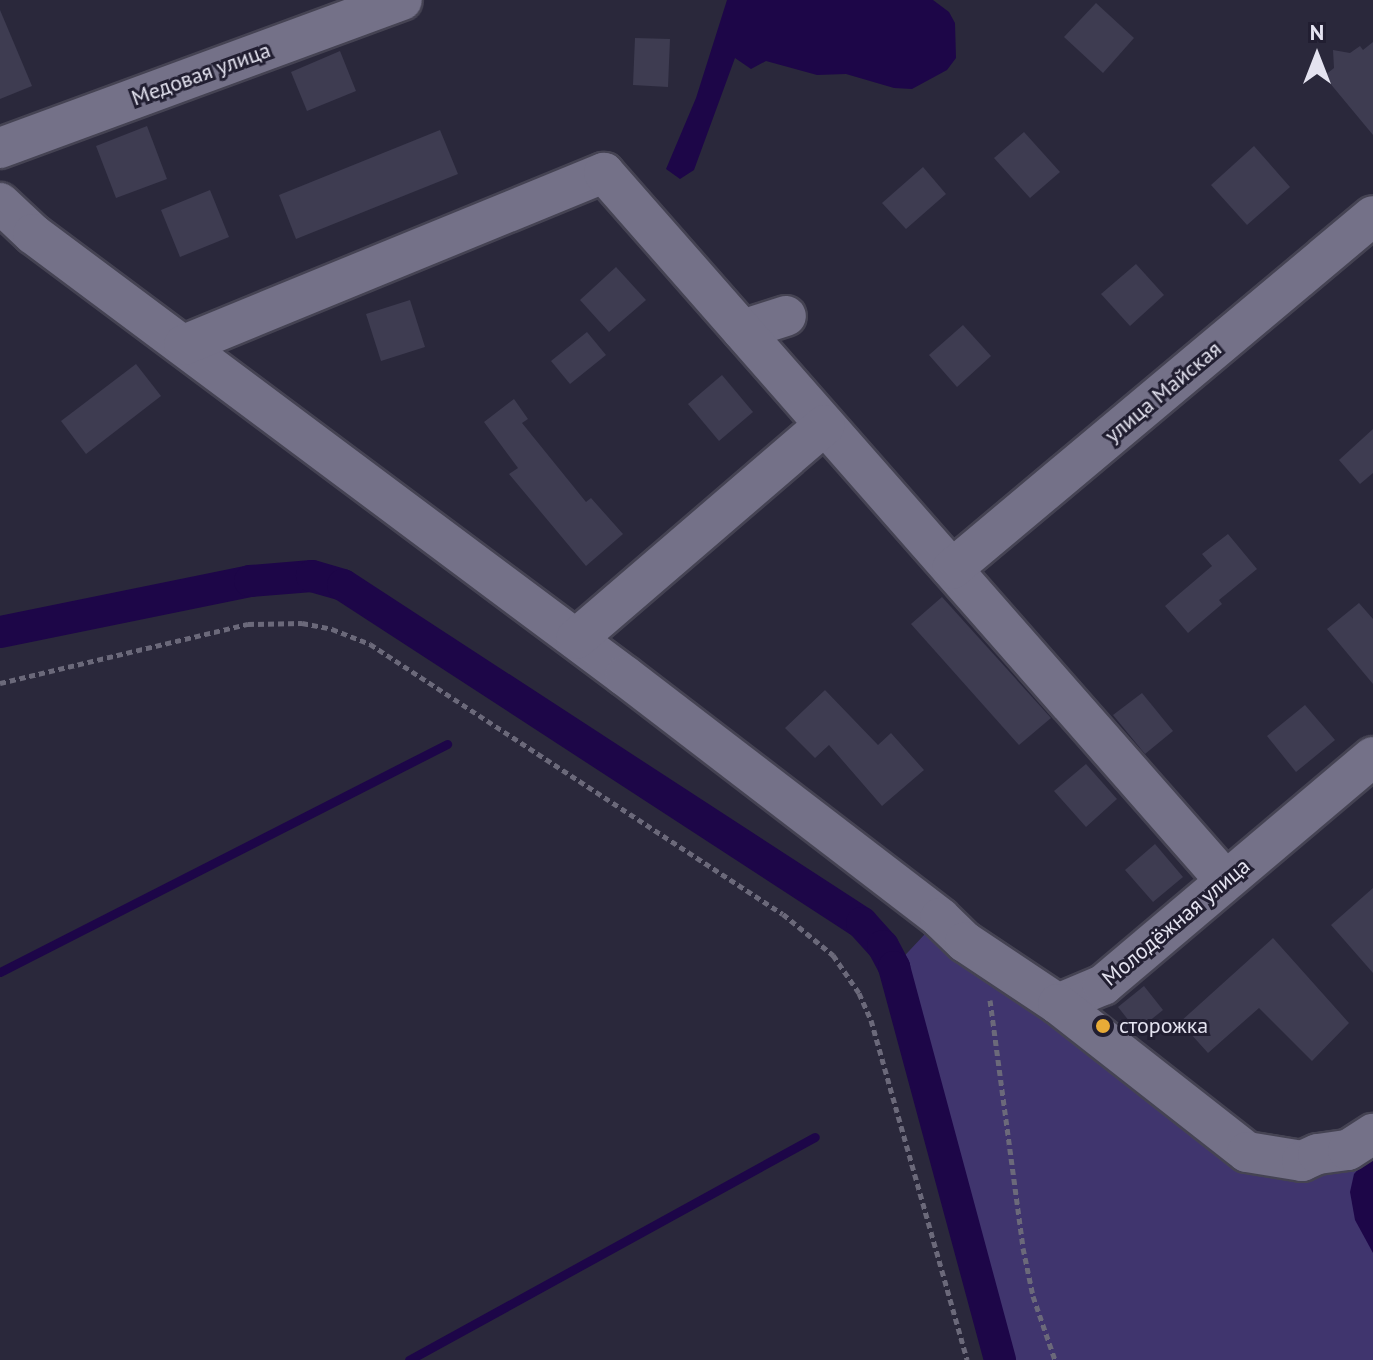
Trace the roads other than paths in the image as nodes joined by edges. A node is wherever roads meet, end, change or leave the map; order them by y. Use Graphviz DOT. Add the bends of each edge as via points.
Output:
graph roads {
  1 [pos="402,0"];
  2 [pos="0,148"];
  3 [pos="0,203"];
  4 [pos="1373,216"];
  5 [pos="786,316"];
  6 [pos="742,330"];
  7 [pos="184,345"];
  8 [pos="825,425"];
  9 [pos="952,569"];
  10 [pos="576,639"];
  11 [pos="1373,757"];
  12 [pos="1225,880"];
  13 [pos="1058,1004"];
  14 [pos="1373,1134"];
  1 -- 2 [label="street, Медовая улица"];
  3 -- 7 [label="street" via="33,234"];
  4 -- 9 [label="street, улица Майская"];
  5 -- 6 [label="street"];
  6 -- 7 [label="street" via="604,173"];
  6 -- 8 [label="street"];
  7 -- 10 [label="street"];
  8 -- 9 [label="street"];
  8 -- 10 [label="street"];
  9 -- 12 [label="street"];
  10 -- 13 [label="street" via="965,942"];
  11 -- 12 [label="street, Молодёжная улица"];
  12 -- 13 [label="street, Молодёжная улица" via="1103,985"];
  13 -- 14 [label="street" via="1247,1152 1302,1161 1348,1150"];
}
